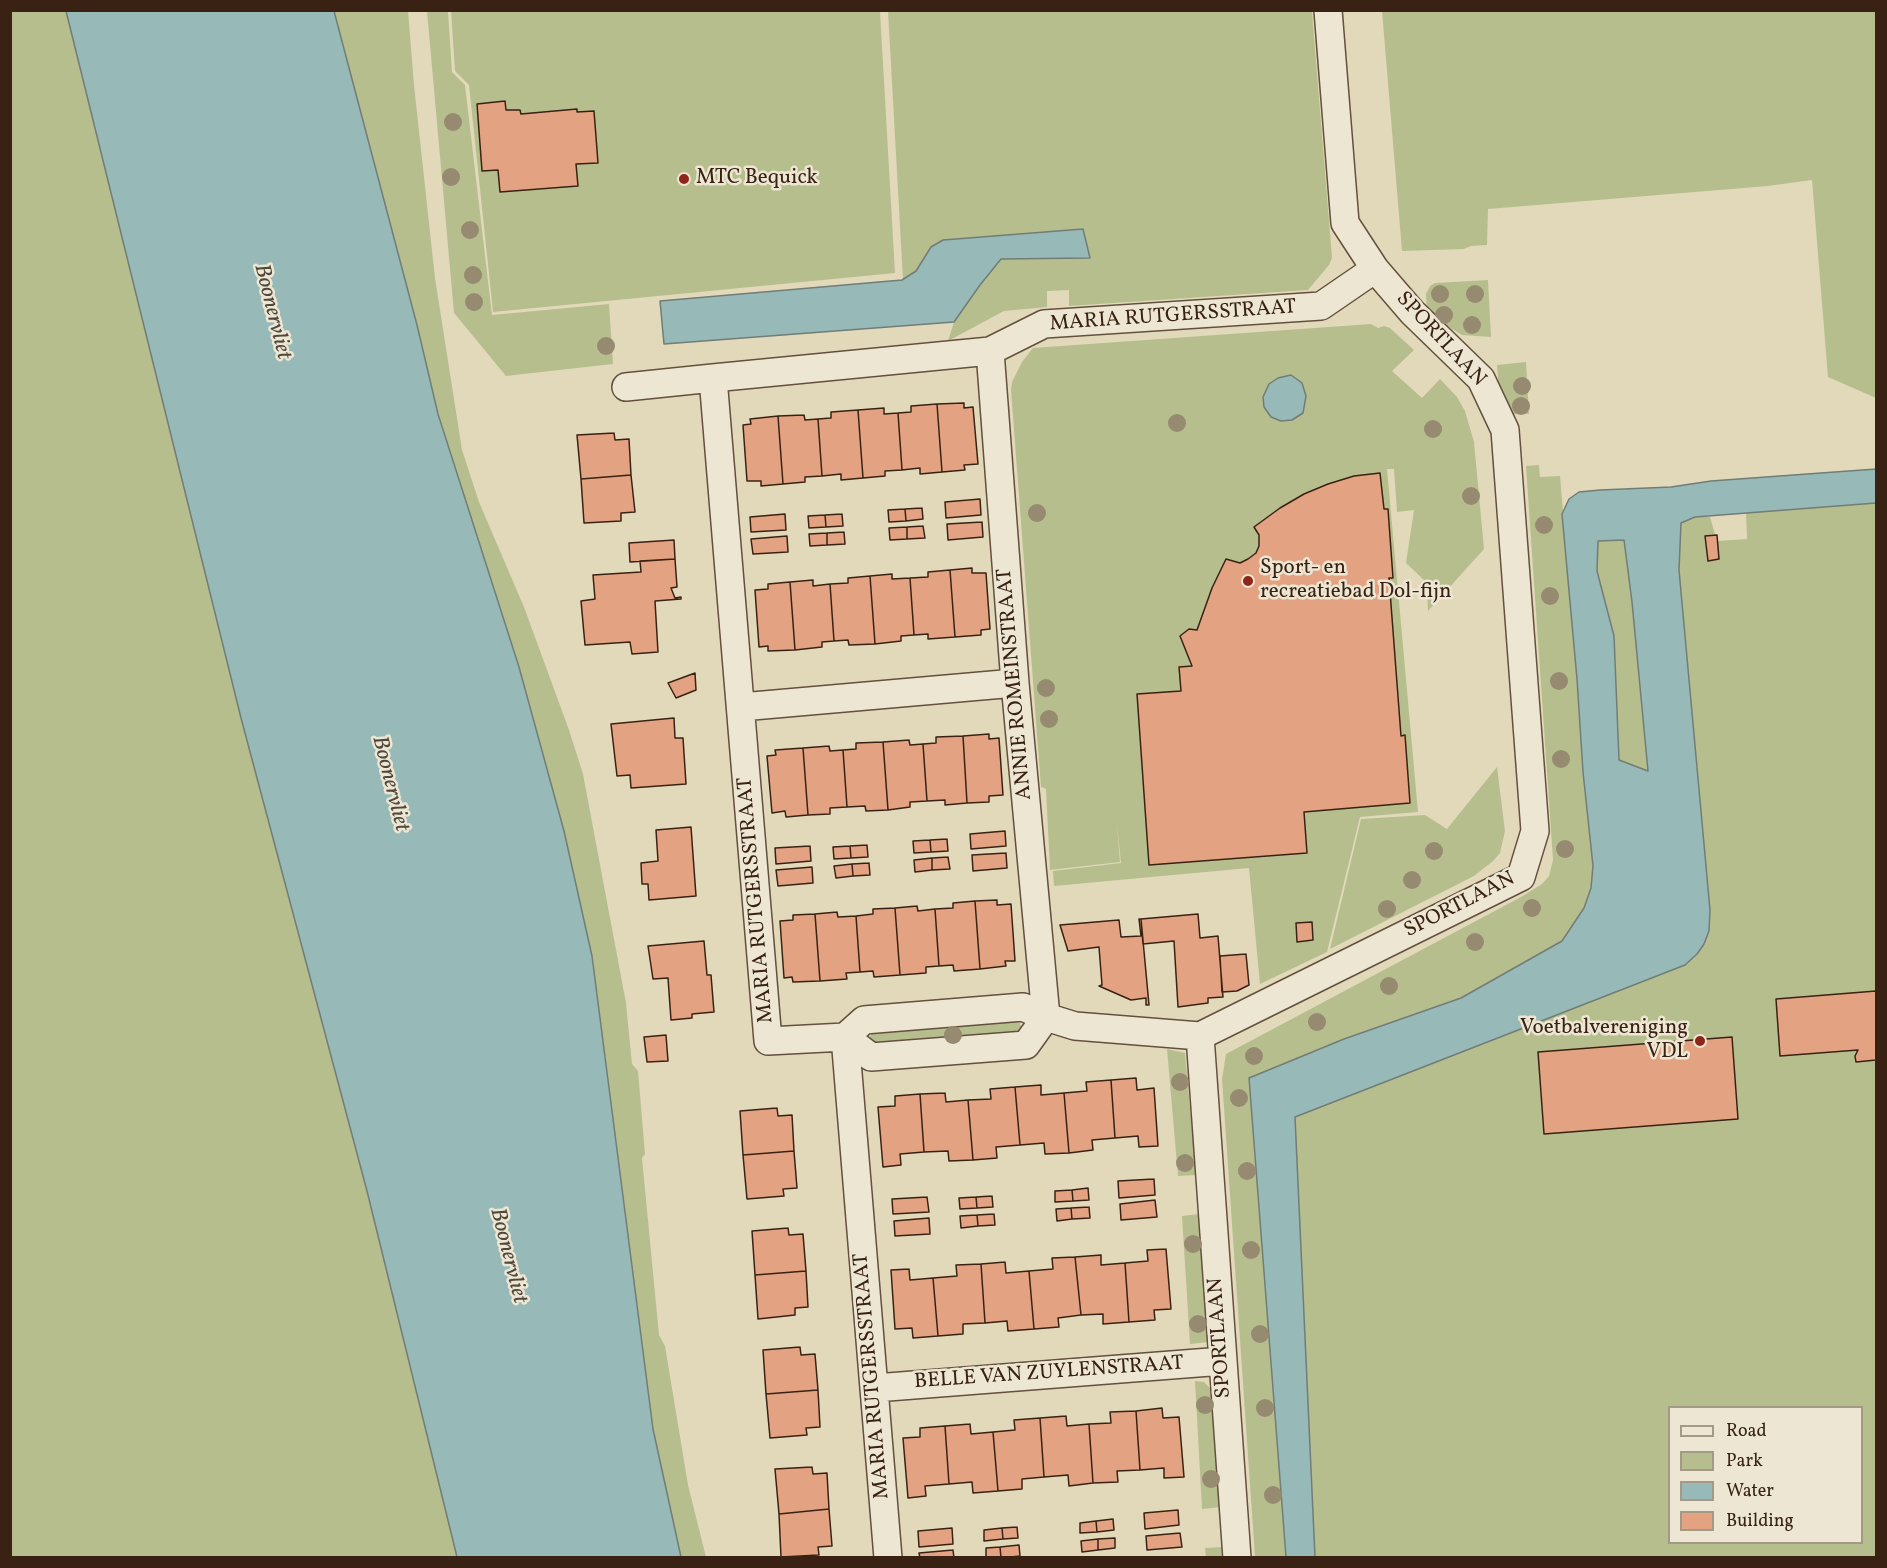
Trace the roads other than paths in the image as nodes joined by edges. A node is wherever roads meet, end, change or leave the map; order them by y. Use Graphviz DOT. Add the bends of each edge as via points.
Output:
graph roads {
  1 [pos="1328,10"];
  2 [pos="1375,269"];
  3 [pos="990,351"];
  4 [pos="713,378"];
  5 [pos="626,387"];
  6 [pos="1015,683"];
  7 [pos="741,707"];
  8 [pos="1046,1017"];
  9 [pos="1200,1036"];
  10 [pos="845,1037"];
  11 [pos="1223,1361"];
  12 [pos="874,1388"];
  13 [pos="888,1557"];
  14 [pos="1237,1557"];
  1 -- 2 [label="street, SPORTLAAN" via="1345,223"];
  2 -- 3 [label="street, MARIA RUTGERSSTRAAT" via="1321,306 1044,324"];
  2 -- 9 [label="street, SPORTLAAN" via="1412,312 1481,379 1505,430 1535,831 1521,877"];
  3 -- 4 [label="street, MARIA RUTGERSSTRAAT"];
  3 -- 6 [label="street, ANNIE ROMEINSTRAAT"];
  4 -- 5 [label="street, MARIA RUTGERSSTRAAT"];
  4 -- 7 [label="street, MARIA RUTGERSSTRAAT"];
  6 -- 7 [label="street"];
  6 -- 8 [label="street, ANNIE ROMEINSTRAAT"];
  7 -- 10 [label="street, MARIA RUTGERSSTRAAT" via="768,1041"];
  8 -- 9 [label="street" via="1075,1026"];
  8 -- 10 [label="street" via="1023,1007 864,1020"];
  8 -- 10 [label="street" via="1026,1045 871,1057"];
  9 -- 11 [label="street, SPORTLAAN"];
  10 -- 12 [label="street, MARIA RUTGERSSTRAAT"];
  11 -- 12 [label="street, BELLE VAN ZUYLENSTRAAT"];
  11 -- 14 [label="street, SPORTLAAN"];
  12 -- 13 [label="street, MARIA RUTGERSSTRAAT"];
}
